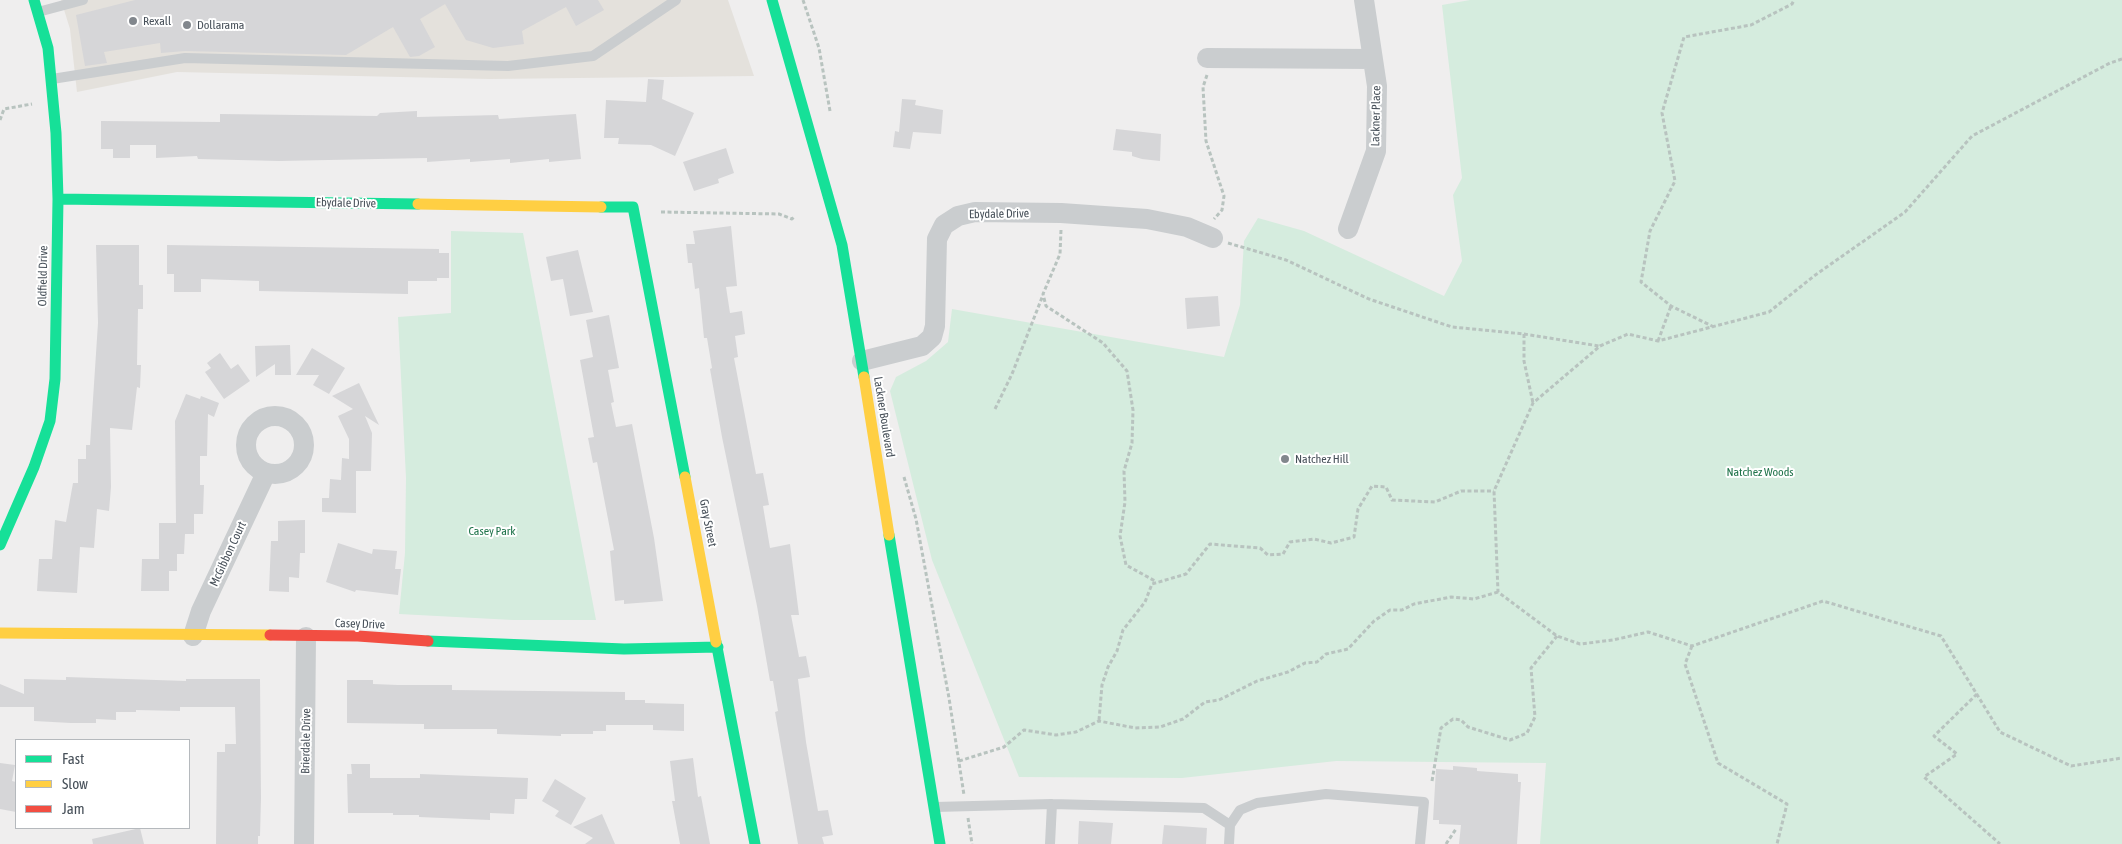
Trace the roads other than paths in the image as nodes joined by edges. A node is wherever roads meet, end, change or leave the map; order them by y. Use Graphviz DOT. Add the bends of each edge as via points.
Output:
graph roads {
  1 [pos="34,0"];
  2 [pos="83,0"];
  3 [pos="676,0"];
  4 [pos="772,0"];
  5 [pos="1364,0"];
  6 [pos="38,12"];
  7 [pos="1212,58"];
  8 [pos="1373,58"];
  9 [pos="51,79"];
  10 [pos="58,198"];
  11 [pos="633,207"];
  12 [pos="1348,229"];
  13 [pos="1208,235"];
  14 [pos="862,362"];
  15 [pos="266,473"];
  16 [pos="2,533"];
  17 [pos="0,633"];
  18 [pos="193,636"];
  19 [pos="306,637"];
  20 [pos="718,647"];
  21 [pos="1052,804"];
  22 [pos="934,807"];
  23 [pos="1230,825"];
  24 [pos="304,844"];
  25 [pos="755,844"];
  26 [pos="940,844"];
  27 [pos="1050,844"];
  28 [pos="1229,844"];
  29 [pos="1420,844"];
  1 -- 6 [label="street, Oldfield Drive"];
  2 -- 6 [label="lane"];
  3 -- 9 [label="lane" via="593,56 508,66 186,58"];
  4 -- 14 [label="street, Lackner Boulevard" via="842,245"];
  5 -- 8 [label="street, Lackner Place"];
  6 -- 9 [label="street, Oldfield Drive" via="48,48"];
  7 -- 8 [label="street"];
  8 -- 12 [label="street, Lackner Place" via="1377,86 1376,150"];
  9 -- 10 [label="street, Oldfield Drive"];
  10 -- 11 [label="street, Ebydale Drive"];
  10 -- 16 [label="street, Oldfield Drive" via="55,379 50,421 34,467"];
  11 -- 20 [label="street, Gray Street"];
  13 -- 14 [label="street, Ebydale Drive" via="1147,219 1061,213 975,212 958,216 944,226 937,239 936,326 932,337 922,346"];
  14 -- 22 [label="street, Lackner Boulevard"];
  15 -- 18 [label="street, McGibbon Court" via="200,611"];
  17 -- 18 [label="street, Casey Drive"];
  18 -- 19 [label="street, Casey Drive"];
  19 -- 20 [label="street, Casey Drive" via="358,636 461,644 624,649"];
  19 -- 24 [label="street, Brierdale Drive"];
  20 -- 25 [label="street, Gray Street"];
  21 -- 22 [label="lane"];
  21 -- 23 [label="lane" via="1204,808"];
  21 -- 27 [label="lane"];
  22 -- 26 [label="street, Lackner Boulevard"];
  23 -- 28 [label="lane"];
  23 -- 29 [label="lane" via="1240,810 1257,803 1326,794 1424,802"];
}
